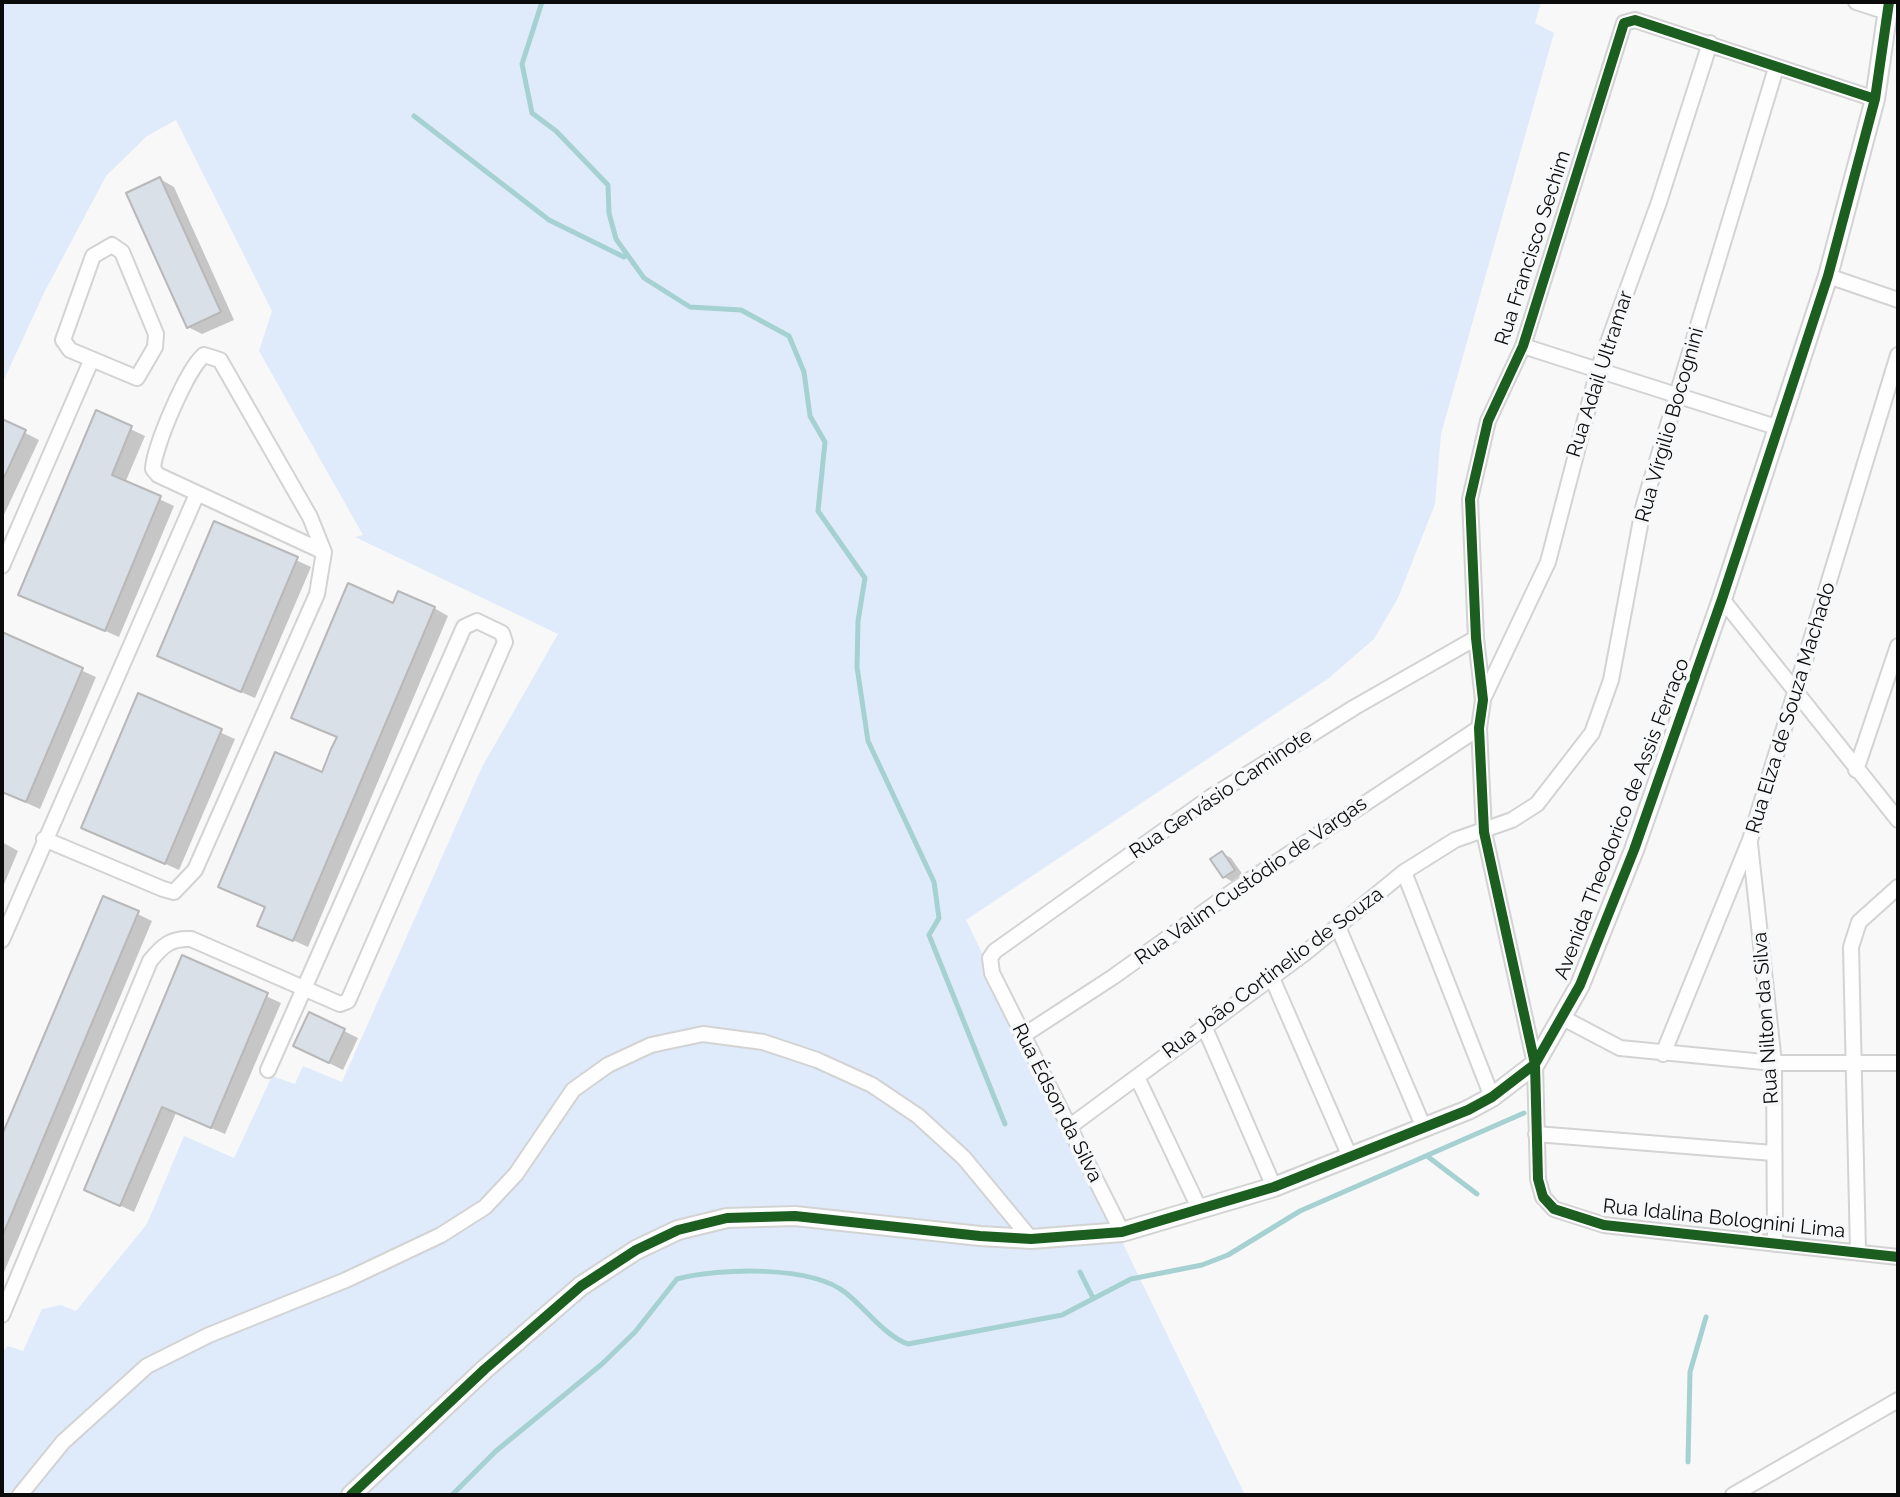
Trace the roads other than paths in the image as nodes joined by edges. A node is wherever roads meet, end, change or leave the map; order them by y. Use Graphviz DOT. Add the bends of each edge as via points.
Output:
graph roads {
  1 [pos="1856,2"];
  2 [pos="1888,7"];
  3 [pos="1710,43"];
  4 [pos="1776,68"];
  5 [pos="1875,99"];
  6 [pos="1828,276"];
  7 [pos="1898,300"];
  8 [pos="1523,346"];
  9 [pos="1898,355"];
  10 [pos="91,361"];
  11 [pos="1598,370"];
  12 [pos="1678,395"];
  13 [pos="1776,427"];
  14 [pos="197,494"];
  15 [pos="324,552"];
  16 [pos="2,566"];
  17 [pos="1722,599"];
  18 [pos="1476,638"];
  19 [pos="1898,646"];
  20 [pos="1797,692"];
  21 [pos="1483,700"];
  22 [pos="1479,728"];
  23 [pos="1856,770"];
  24 [pos="1898,820"];
  25 [pos="1484,832"];
  26 [pos="44,839"];
  27 [pos="1750,840"];
  28 [pos="1404,872"];
  29 [pos="1898,887"];
  30 [pos="1338,927"];
  31 [pos="2,940"];
  32 [pos="992,973"];
  33 [pos="1272,978"];
  34 [pos="304,988"];
  35 [pos="1563,1018"];
  36 [pos="1204,1026"];
  37 [pos="1024,1035"];
  38 [pos="1663,1054"];
  39 [pos="1852,1062"];
  40 [pos="1774,1063"];
  41 [pos="1898,1063"];
  42 [pos="1535,1064"];
  43 [pos="268,1070"];
  44 [pos="1137,1077"];
  45 [pos="1492,1097"];
  46 [pos="1069,1127"];
  47 [pos="1424,1128"];
  48 [pos="1536,1134"];
  49 [pos="1773,1153"];
  50 [pos="1350,1157"];
  51 [pos="1274,1187"];
  52 [pos="1200,1210"];
  53 [pos="1122,1232"];
  54 [pos="1031,1239"];
  55 [pos="1775,1244"];
  56 [pos="1858,1251"];
  57 [pos="1898,1257"];
  58 [pos="2,1315"];
  59 [pos="1898,1400"];
  60 [pos="20,1495"];
  61 [pos="351,1495"];
  62 [pos="1733,1495"];
  1 -- 2 [label="street"];
  2 -- 5 [label="street, Avenida Theodorico de Assis Ferraço"];
  3 -- 4 [label="street"];
  3 -- 8 [label="street, Rua Francisco Sechim" via="1635,20 1620,30"];
  3 -- 11 [label="street, Rua Adail Ultramar"];
  4 -- 5 [label="street"];
  4 -- 12 [label="street, Rua Vírgilio Bocognini"];
  5 -- 6 [label="street, Avenida Theodorico de Assis Ferraço"];
  6 -- 7 [label="street"];
  6 -- 13 [label="street, Avenida Theodorico de Assis Ferraço"];
  8 -- 11 [label="street"];
  8 -- 18 [label="street, Rua Francisco Sechim" via="1488,421 1470,499"];
  9 -- 20 [label="street, Rua Elza de Souza Machado"];
  10 -- 10 [label="street" via="65,346 65,330 93,256 112,245 122,252 153,321 155,347 137,378"];
  10 -- 16 [label="street"];
  11 -- 12 [label="street"];
  11 -- 21 [label="street, Rua Adail Ultramar" via="1548,562"];
  12 -- 13 [label="street"];
  12 -- 25 [label="street, Rua Vírgilio Bocognini" via="1644,504 1611,680 1592,733 1537,804"];
  13 -- 17 [label="street, Avenida Theodorico de Assis Ferraço"];
  14 -- 15 [label="street"];
  14 -- 15 [label="street" via="158,475 153,460 196,362 204,355 220,360 228,373 310,517"];
  14 -- 26 [label="street"];
  15 -- 26 [label="street" via="317,594 186,884 174,892 163,889"];
  17 -- 20 [label="street"];
  17 -- 35 [label="street, Avenida Theodorico de Assis Ferraço" via="1634,850"];
  18 -- 21 [label="street, Rua Francisco Sechim"];
  18 -- 32 [label="street, Rua Gervásio Caminote" via="1211,797 995,951 990,958"];
  19 -- 23 [label="street"];
  20 -- 23 [label="street"];
  20 -- 27 [label="street, Rua Elza de Souza Machado"];
  21 -- 22 [label="street, Rua Idalina Bolognini Lima"];
  22 -- 25 [label="street, Rua Idalina Bolognini Lima"];
  22 -- 37 [label="street, Rua Valim Custódio de Vargas"];
  23 -- 24 [label="street"];
  25 -- 28 [label="street, Rua João Cortinelio de Souza" via="1455,840"];
  25 -- 42 [label="street, Rua Idalina Bolognini Lima"];
  26 -- 31 [label="street"];
  27 -- 38 [label="street, Rua Elza de Souza Machado"];
  27 -- 40 [label="street, Rua Nilton da Silva"];
  28 -- 30 [label="street, Rua João Cortinelio de Souza"];
  28 -- 45 [label="street"];
  29 -- 39 [label="street" via="1855,930"];
  30 -- 33 [label="street, Rua João Cortinelio de Souza"];
  30 -- 47 [label="street"];
  32 -- 37 [label="street, Rua Édson da Silva"];
  33 -- 36 [label="street, Rua João Cortinelio de Souza"];
  33 -- 50 [label="street"];
  34 -- 34 [label="street" via="464,627 477,621 497,629 505,642 348,1001 340,1004"];
  34 -- 43 [label="street"];
  34 -- 58 [label="street" via="191,939 175,938 162,946 150,961"];
  35 -- 38 [label="street" via="1620,1048"];
  35 -- 42 [label="street, Avenida Theodorico de Assis Ferraço"];
  36 -- 44 [label="street, Rua João Cortinelio de Souza"];
  36 -- 51 [label="street"];
  37 -- 46 [label="street, Rua Édson da Silva"];
  38 -- 40 [label="street"];
  39 -- 40 [label="street"];
  39 -- 41 [label="street"];
  39 -- 56 [label="street"];
  40 -- 49 [label="street, Rua Nilton da Silva"];
  42 -- 45 [label="street, Avenida Theodorico de Assis Ferraço"];
  42 -- 48 [label="street, Rua Idalina Bolognini Lima"];
  44 -- 46 [label="street, Rua João Cortinelio de Souza"];
  44 -- 52 [label="street"];
  45 -- 47 [label="street, Avenida Theodorico de Assis Ferraço"];
  46 -- 53 [label="street, Rua Édson da Silva"];
  47 -- 50 [label="street, Avenida Theodorico de Assis Ferraço"];
  48 -- 49 [label="street"];
  48 -- 55 [label="street, Rua Idalina Bolognini Lima" via="1538,1179 1543,1197 1554,1209 1604,1225"];
  49 -- 55 [label="street, Rua Nilton da Silva"];
  50 -- 51 [label="street, Avenida Theodorico de Assis Ferraço"];
  51 -- 52 [label="street, Avenida Theodorico de Assis Ferraço"];
  52 -- 53 [label="street, Avenida Theodorico de Assis Ferraço"];
  53 -- 54 [label="street, Avenida Theodorico de Assis Ferraço"];
  54 -- 60 [label="street" via="964,1158 918,1116 872,1085 763,1042 703,1034 651,1045 608,1065 573,1090 516,1174 485,1207 441,1235 346,1280 147,1366 63,1442"];
  54 -- 61 [label="street, Avenida Theodorico de Assis Ferraço" via="795,1216 727,1218 678,1230 581,1286"];
  55 -- 56 [label="street, Rua Idalina Bolognini Lima"];
  56 -- 57 [label="street, Rua Idalina Bolognini Lima"];
  59 -- 62 [label="street"];
}
